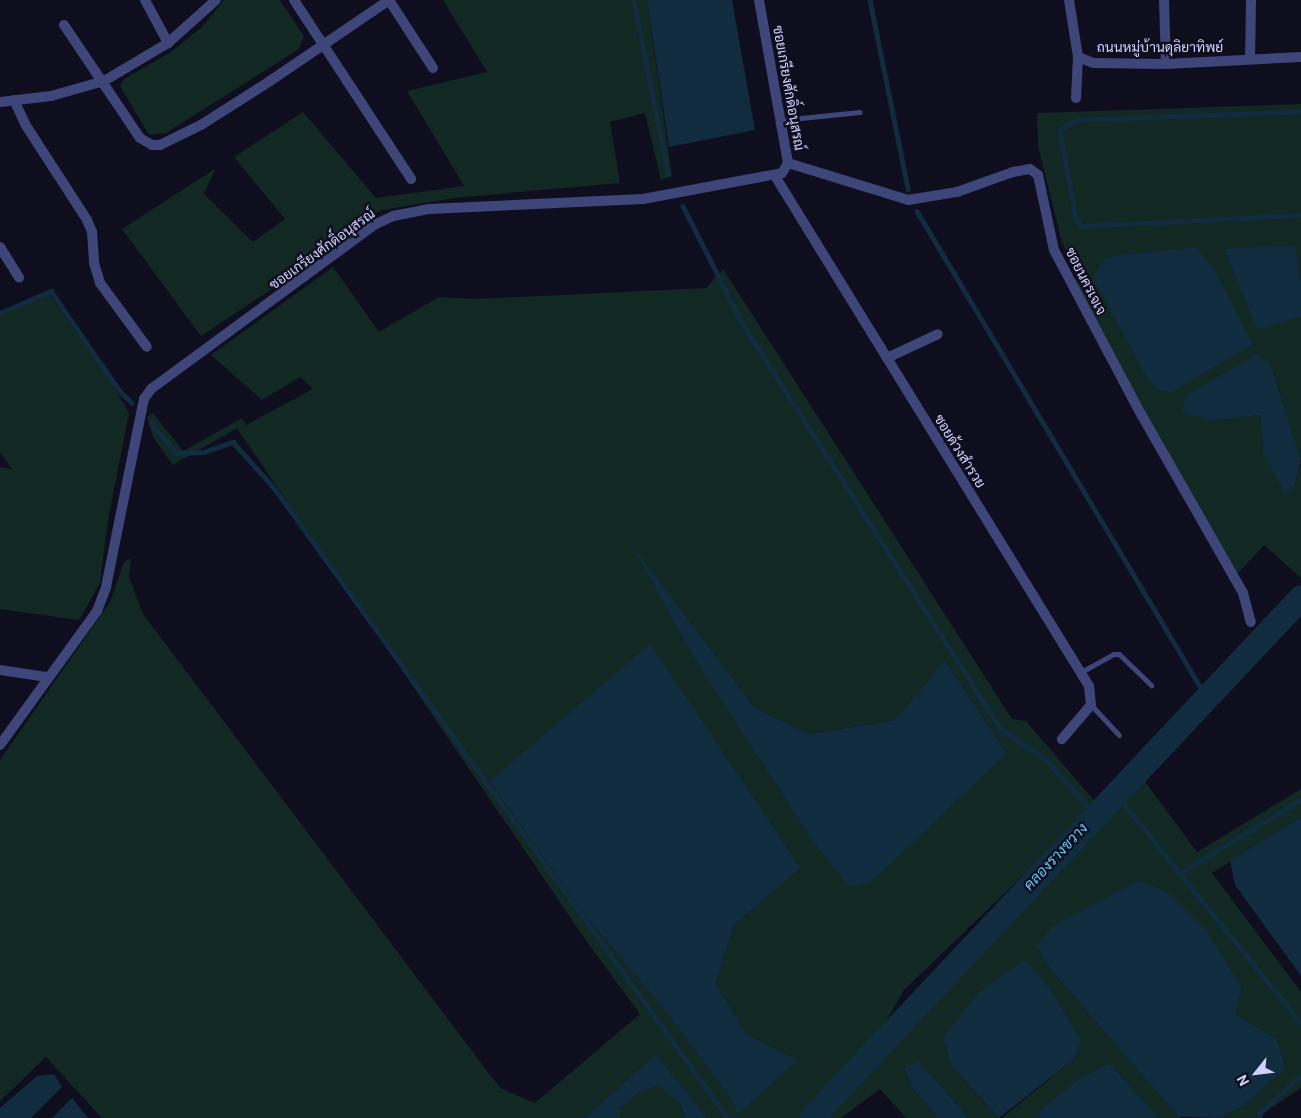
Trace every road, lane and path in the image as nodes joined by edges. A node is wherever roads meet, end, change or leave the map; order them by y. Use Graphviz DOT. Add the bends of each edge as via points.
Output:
graph roads {
  1 [pos="145,0"];
  2 [pos="216,0"];
  3 [pos="294,0"];
  4 [pos="389,0"];
  5 [pos="760,0"];
  6 [pos="1068,0"];
  7 [pos="1164,0"];
  8 [pos="1251,0"];
  9 [pos="64,25"];
  10 [pos="168,44"];
  11 [pos="323,46"];
  12 [pos="1078,57"];
  13 [pos="1301,57"];
  14 [pos="1250,59"];
  15 [pos="1166,64"];
  16 [pos="433,68"];
  17 [pos="104,81"];
  18 [pos="1076,98"];
  19 [pos="14,100"];
  20 [pos="0,102"];
  21 [pos="860,112"];
  22 [pos="782,120"];
  23 [pos="788,163"];
  24 [pos="774,176"];
  25 [pos="410,179"];
  26 [pos="0,247"];
  27 [pos="19,276"];
  28 [pos="938,334"];
  29 [pos="147,347"];
  30 [pos="887,358"];
  31 [pos="1250,622"];
  32 [pos="0,670"];
  33 [pos="1081,672"];
  34 [pos="47,677"];
  35 [pos="1151,685"];
  36 [pos="1091,705"];
  37 [pos="1119,735"];
  38 [pos="1062,739"];
  39 [pos="0,745"];
  1 -- 10 [label="street"];
  2 -- 10 [label="street"];
  3 -- 11 [label="street"];
  4 -- 11 [label="street"];
  4 -- 16 [label="street"];
  5 -- 22 [label="street, ซอยเกรียงศักดิ์อนุสรณ์"];
  6 -- 12 [label="street, ถนนหมู่บ้านดุลิยาทิพย์"];
  7 -- 15 [label="street"];
  8 -- 14 [label="street"];
  9 -- 17 [label="street"];
  10 -- 17 [label="street"];
  11 -- 17 [label="street" via="201,125 160,144 152,145 140,138"];
  11 -- 25 [label="street"];
  12 -- 15 [label="street, ถนนหมู่บ้านดุลิยาทิพย์" via="1094,63"];
  12 -- 18 [label="street"];
  13 -- 14 [label="street, ถนนหมู่บ้านดุลิยาทิพย์"];
  14 -- 15 [label="street, ถนนหมู่บ้านดุลิยาทิพย์"];
  17 -- 19 [label="street" via="51,96"];
  19 -- 20 [label="street"];
  19 -- 29 [label="street" via="24,124 87,220 100,282"];
  21 -- 22 [label="lane"];
  22 -- 23 [label="street, ซอยเกรียงศักดิ์อนุสรณ์"];
  23 -- 24 [label="street, ซอยเกรียงศักดิ์อนุสรณ์" via="782,173"];
  23 -- 31 [label="street, ซอยนครเจเจ" via="908,200 957,192 1013,172 1030,169 1038,175 1054,250 1159,447 1243,593"];
  24 -- 30 [label="street, ซอยด้วงสำรวย"];
  24 -- 34 [label="street, ซอยเกรียงศักดิ์อนุสรณ์" via="643,199 429,209 393,216 376,224 151,389 144,399 106,587 98,611"];
  26 -- 27 [label="street"];
  28 -- 30 [label="street"];
  30 -- 33 [label="street, ซอยด้วงสำรวย"];
  32 -- 34 [label="street"];
  33 -- 35 [label="lane" via="1113,654 1119,654"];
  33 -- 36 [label="street, ซอยด้วงสำรวย" via="1089,686"];
  34 -- 39 [label="street, ซอยเกรียงศักดิ์อนุสรณ์"];
  36 -- 37 [label="lane"];
  36 -- 38 [label="street"];
}
